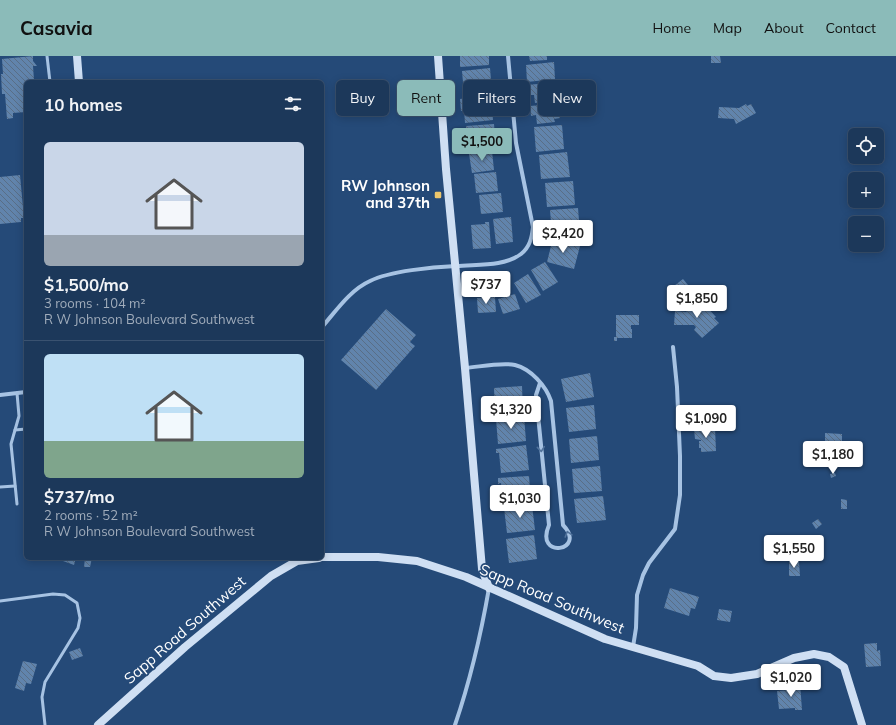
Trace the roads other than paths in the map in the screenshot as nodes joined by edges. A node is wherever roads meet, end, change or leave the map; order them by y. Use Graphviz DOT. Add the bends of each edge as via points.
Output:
graph roads {
  1 [pos="47,56"];
  2 [pos="77,56"];
  3 [pos="438,56"];
  4 [pos="508,56"];
  5 [pos="50,80"];
  6 [pos="79,80"];
  7 [pos="455,266"];
  8 [pos="324,325"];
  9 [pos="673,347"];
  10 [pos="465,368"];
  11 [pos="540,383"];
  12 [pos="24,392"];
  13 [pos="18,393"];
  14 [pos="0,395"];
  15 [pos="24,428"];
  16 [pos="15,430"];
  17 [pos="15,486"];
  18 [pos="0,487"];
  19 [pos="17,504"];
  20 [pos="324,558"];
  21 [pos="304,560"];
  22 [pos="489,588"];
  23 [pos="0,601"];
  24 [pos="633,647"];
  25 [pos="45,725"];
  26 [pos="98,725"];
  27 [pos="455,725"];
  28 [pos="862,725"];
  1 -- 5 [label="lane"];
  2 -- 6 [label="street"];
  3 -- 7 [label="street"];
  4 -- 7 [label="street" via="516,143 533,227 532,238 522,254 508,260"];
  7 -- 8 [label="street" via="389,274 368,281 344,302"];
  7 -- 10 [label="street"];
  9 -- 24 [label="street" via="679,417 680,495 675,529 643,575 638,595"];
  10 -- 11 [label="street" via="515,365"];
  10 -- 22 [label="street" via="482,570"];
  11 -- 11 [label="street, one-way" via="536,395 549,525 546,540 557,549 568,545 570,537 563,525 551,401"];
  12 -- 13 [label="street"];
  13 -- 14 [label="street"];
  13 -- 16 [label="lane" via="19,416"];
  15 -- 16 [label="lane"];
  16 -- 17 [label="lane" via="11,444"];
  17 -- 18 [label="lane"];
  17 -- 19 [label="lane"];
  20 -- 22 [label="street, Sapp Road Southwest" via="378,557 417,561 466,577"];
  21 -- 26 [label="street, Sapp Road Southwest" via="297,561 271,576 185,647"];
  22 -- 24 [label="street, Sapp Road Southwest" via="605,639"];
  22 -- 27 [label="street" via="482,628"];
  23 -- 25 [label="lane" via="53,594 65,595 77,603 80,618 78,628 45,682 42,697"];
  24 -- 28 [label="street, Sapp Road Southwest" via="698,666 714,676 730,678 757,674 794,658 814,654 829,657 844,667"];
}
